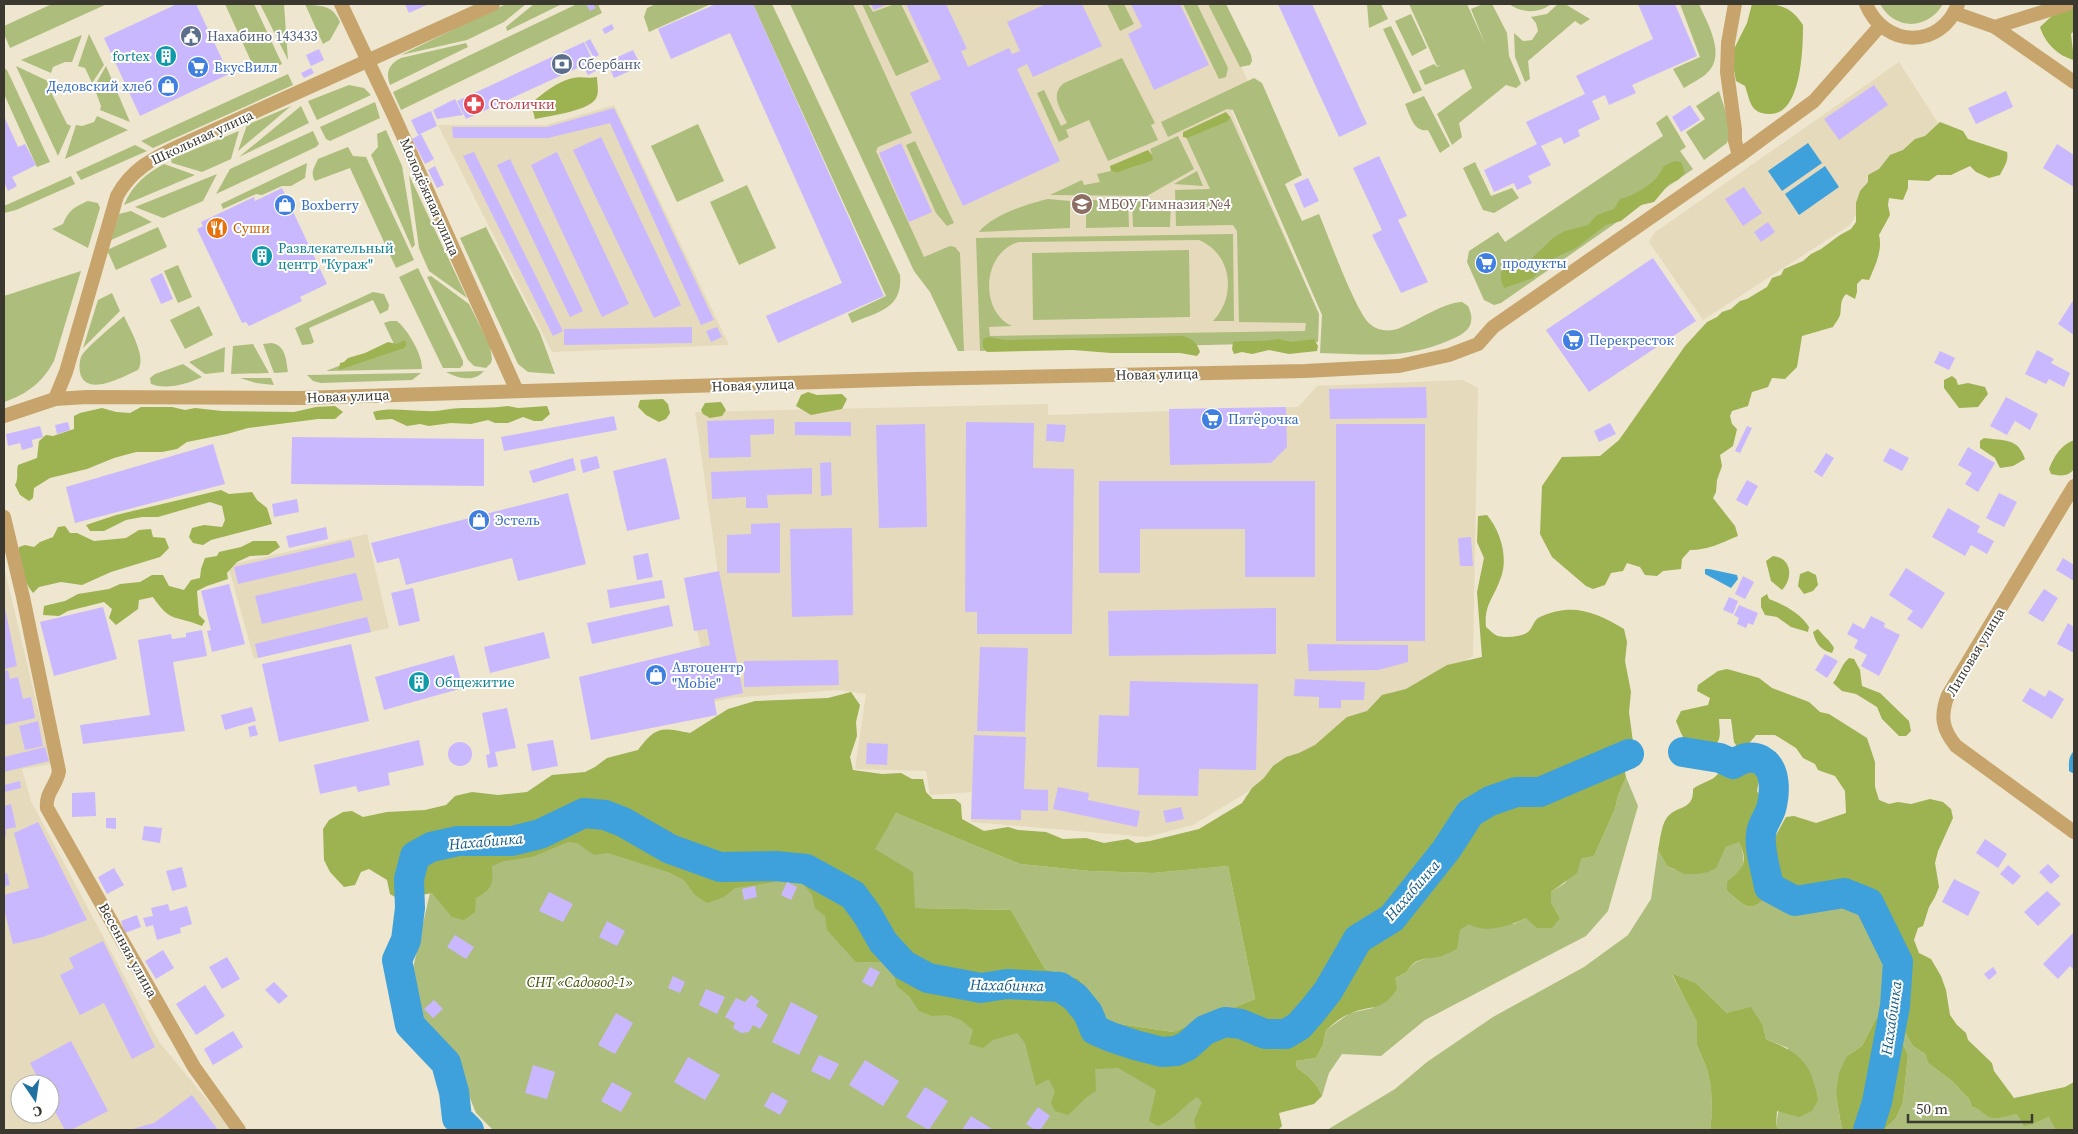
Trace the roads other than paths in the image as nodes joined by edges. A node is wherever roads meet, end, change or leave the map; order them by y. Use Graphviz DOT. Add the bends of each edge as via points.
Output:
graph roads {
  1 [pos="341,4"];
  2 [pos="493,4"];
  3 [pos="1734,4"];
  4 [pos="1866,4"];
  5 [pos="2068,4"];
  6 [pos="1956,8"];
  7 [pos="1880,26"];
  8 [pos="1994,27"];
  9 [pos="367,61"];
  10 [pos="2074,82"];
  11 [pos="1739,156"];
  12 [pos="518,391"];
  13 [pos="55,399"];
  14 [pos="4,416"];
  15 [pos="2074,486"];
  16 [pos="4,517"];
  17 [pos="2074,832"];
  18 [pos="239,1130"];
  1 -- 9 [label="street, Молодёжная улица"];
  2 -- 9 [label="street, Школьная улица"];
  3 -- 11 [label="street" via="1727,72"];
  4 -- 7 [label="street"];
  5 -- 8 [label="street"];
  6 -- 7 [label="street" via="1946,24 1934,33 1920,37 1899,36"];
  6 -- 8 [label="street"];
  7 -- 11 [label="street, Новая улица" via="1814,101"];
  8 -- 10 [label="street"];
  9 -- 12 [label="street, Молодёжная улица"];
  9 -- 13 [label="street, Школьная улица" via="171,149 128,178 117,196 66,372"];
  11 -- 12 [label="street, Новая улица" via="1493,327 1478,344 1449,355 1389,366 1305,371"];
  12 -- 13 [label="street, Новая улица" via="300,398 117,396"];
  13 -- 14 [label="street, Новая улица"];
  15 -- 17 [label="street, Липовая улица" via="1948,695 1942,715 1947,734 1956,746"];
  16 -- 18 [label="street, Весенняя улица" via="58,762 58,778 48,793 47,808 194,1067"];
}
